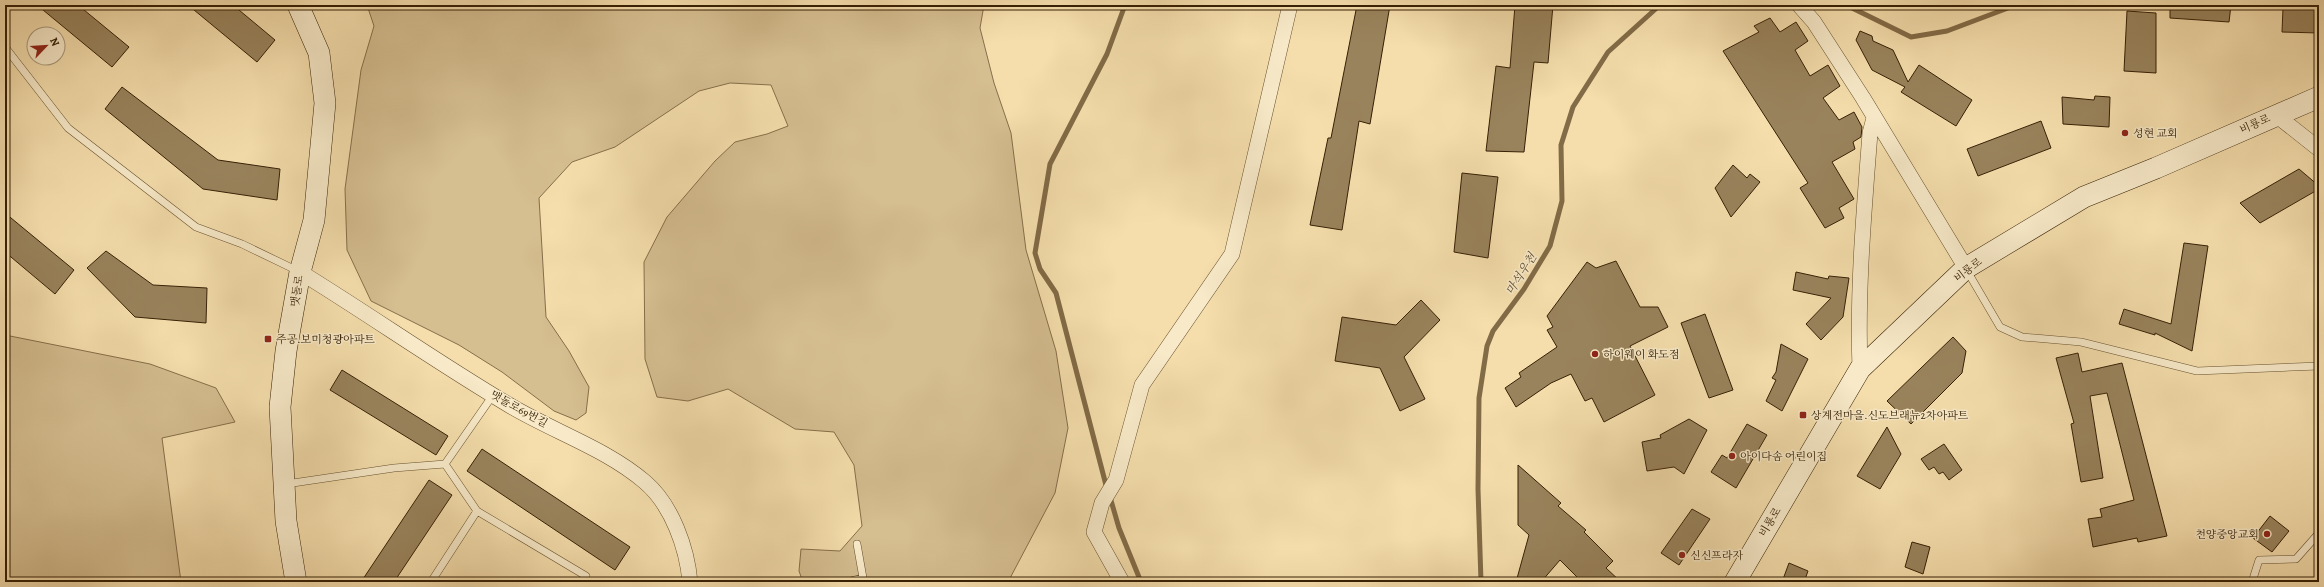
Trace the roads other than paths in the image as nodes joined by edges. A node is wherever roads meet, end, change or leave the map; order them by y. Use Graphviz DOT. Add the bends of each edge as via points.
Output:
graph roads {
  1 [pos="298,5"];
  2 [pos="1290,5"];
  3 [pos="1799,5"];
  4 [pos="5,47"];
  5 [pos="2319,97"];
  6 [pos="2276,115"];
  7 [pos="1874,118"];
  8 [pos="2319,149"];
  9 [pos="1966,268"];
  10 [pos="300,272"];
  11 [pos="2319,366"];
  12 [pos="1860,369"];
  13 [pos="493,395"];
  14 [pos="445,464"];
  15 [pos="284,484"];
  16 [pos="477,511"];
  17 [pos="2319,533"];
  18 [pos="857,544"];
  19 [pos="296,582"];
  20 [pos="431,582"];
  21 [pos="583,582"];
  22 [pos="690,582"];
  23 [pos="847,582"];
  24 [pos="1122,582"];
  25 [pos="1735,582"];
  26 [pos="2252,582"];
  1 -- 10 [label="main road, 맷돌로" via="319,53 325,103 314,220"];
  2 -- 24 [label="street" via="1232,254 1142,385 1116,480 1102,503 1094,532"];
  3 -- 7 [label="street" via="1814,22"];
  4 -- 10 [label="lane" via="68,128 196,226 242,244"];
  5 -- 6 [label="main road, 비룡로"];
  6 -- 8 [label="street"];
  6 -- 9 [label="main road, 비룡로" via="2084,197"];
  7 -- 9 [label="street"];
  7 -- 12 [label="street" via="1870,133 1862,227"];
  9 -- 11 [label="lane" via="2000,327 2022,337 2081,342 2197,371"];
  9 -- 12 [label="main road, 비룡로"];
  10 -- 13 [label="street, 맷돌로69번길"];
  10 -- 15 [label="main road, 맷돌로" via="286,351 280,407"];
  12 -- 25 [label="main road, 비룡로"];
  13 -- 14 [label="lane"];
  13 -- 22 [label="street, 맷돌로69번길" via="620,464 646,483 676,526 688,561"];
  14 -- 15 [label="lane" via="394,468"];
  14 -- 16 [label="lane"];
  15 -- 19 [label="main road, 맷돌로" via="286,521"];
  16 -- 20 [label="lane"];
  16 -- 21 [label="lane" via="586,576"];
  17 -- 26 [label="lane" via="2296,560 2259,560"];
  18 -- 23 [label="lane" via="863,578"];
}
